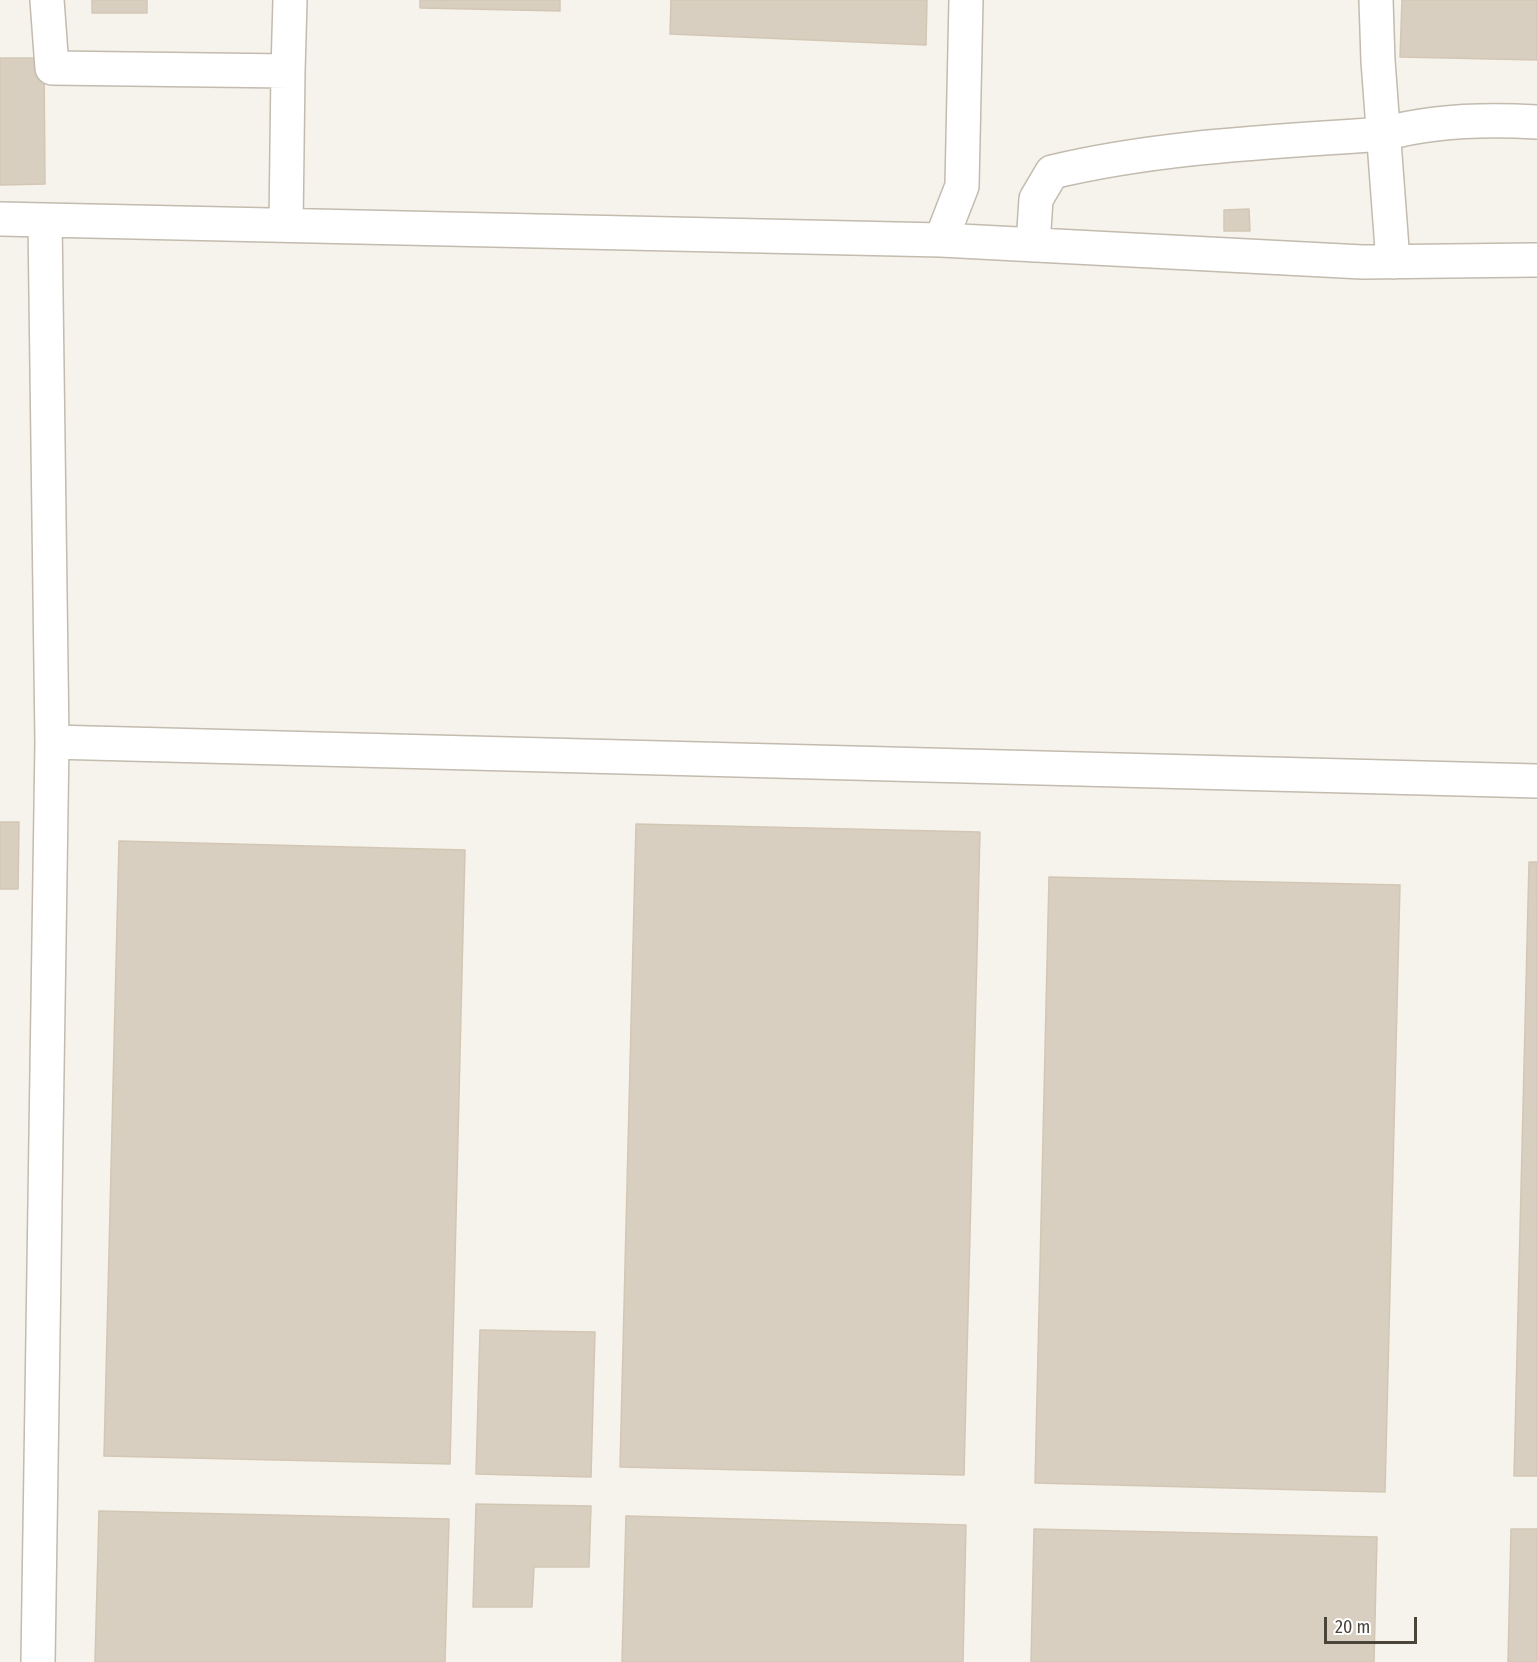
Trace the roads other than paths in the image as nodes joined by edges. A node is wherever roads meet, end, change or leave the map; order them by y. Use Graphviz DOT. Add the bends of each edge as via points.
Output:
graph roads {
  1 [pos="47,0"];
  2 [pos="290,0"];
  3 [pos="966,0"];
  4 [pos="1376,0"];
  5 [pos="288,71"];
  6 [pos="1537,122"];
  7 [pos="1384,134"];
  8 [pos="0,219"];
  9 [pos="45,220"];
  10 [pos="286,225"];
  11 [pos="941,240"];
  12 [pos="1033,245"];
  13 [pos="1535,260"];
  14 [pos="1393,262"];
  15 [pos="52,742"];
  16 [pos="1537,781"];
  17 [pos="38,1662"];
  1 -- 5 [label="street" via="52,68"];
  2 -- 5 [label="street"];
  3 -- 11 [label="street" via="962,186"];
  4 -- 7 [label="street"];
  5 -- 10 [label="street"];
  6 -- 7 [label="street" via="1496,120 1422,125"];
  7 -- 12 [label="street" via="1180,149 1052,172 1036,200"];
  7 -- 14 [label="street"];
  8 -- 9 [label="street"];
  9 -- 10 [label="street"];
  9 -- 15 [label="street"];
  10 -- 11 [label="street"];
  11 -- 12 [label="street"];
  12 -- 14 [label="street"];
  13 -- 14 [label="street"];
  15 -- 16 [label="street"];
  15 -- 17 [label="street"];
}
